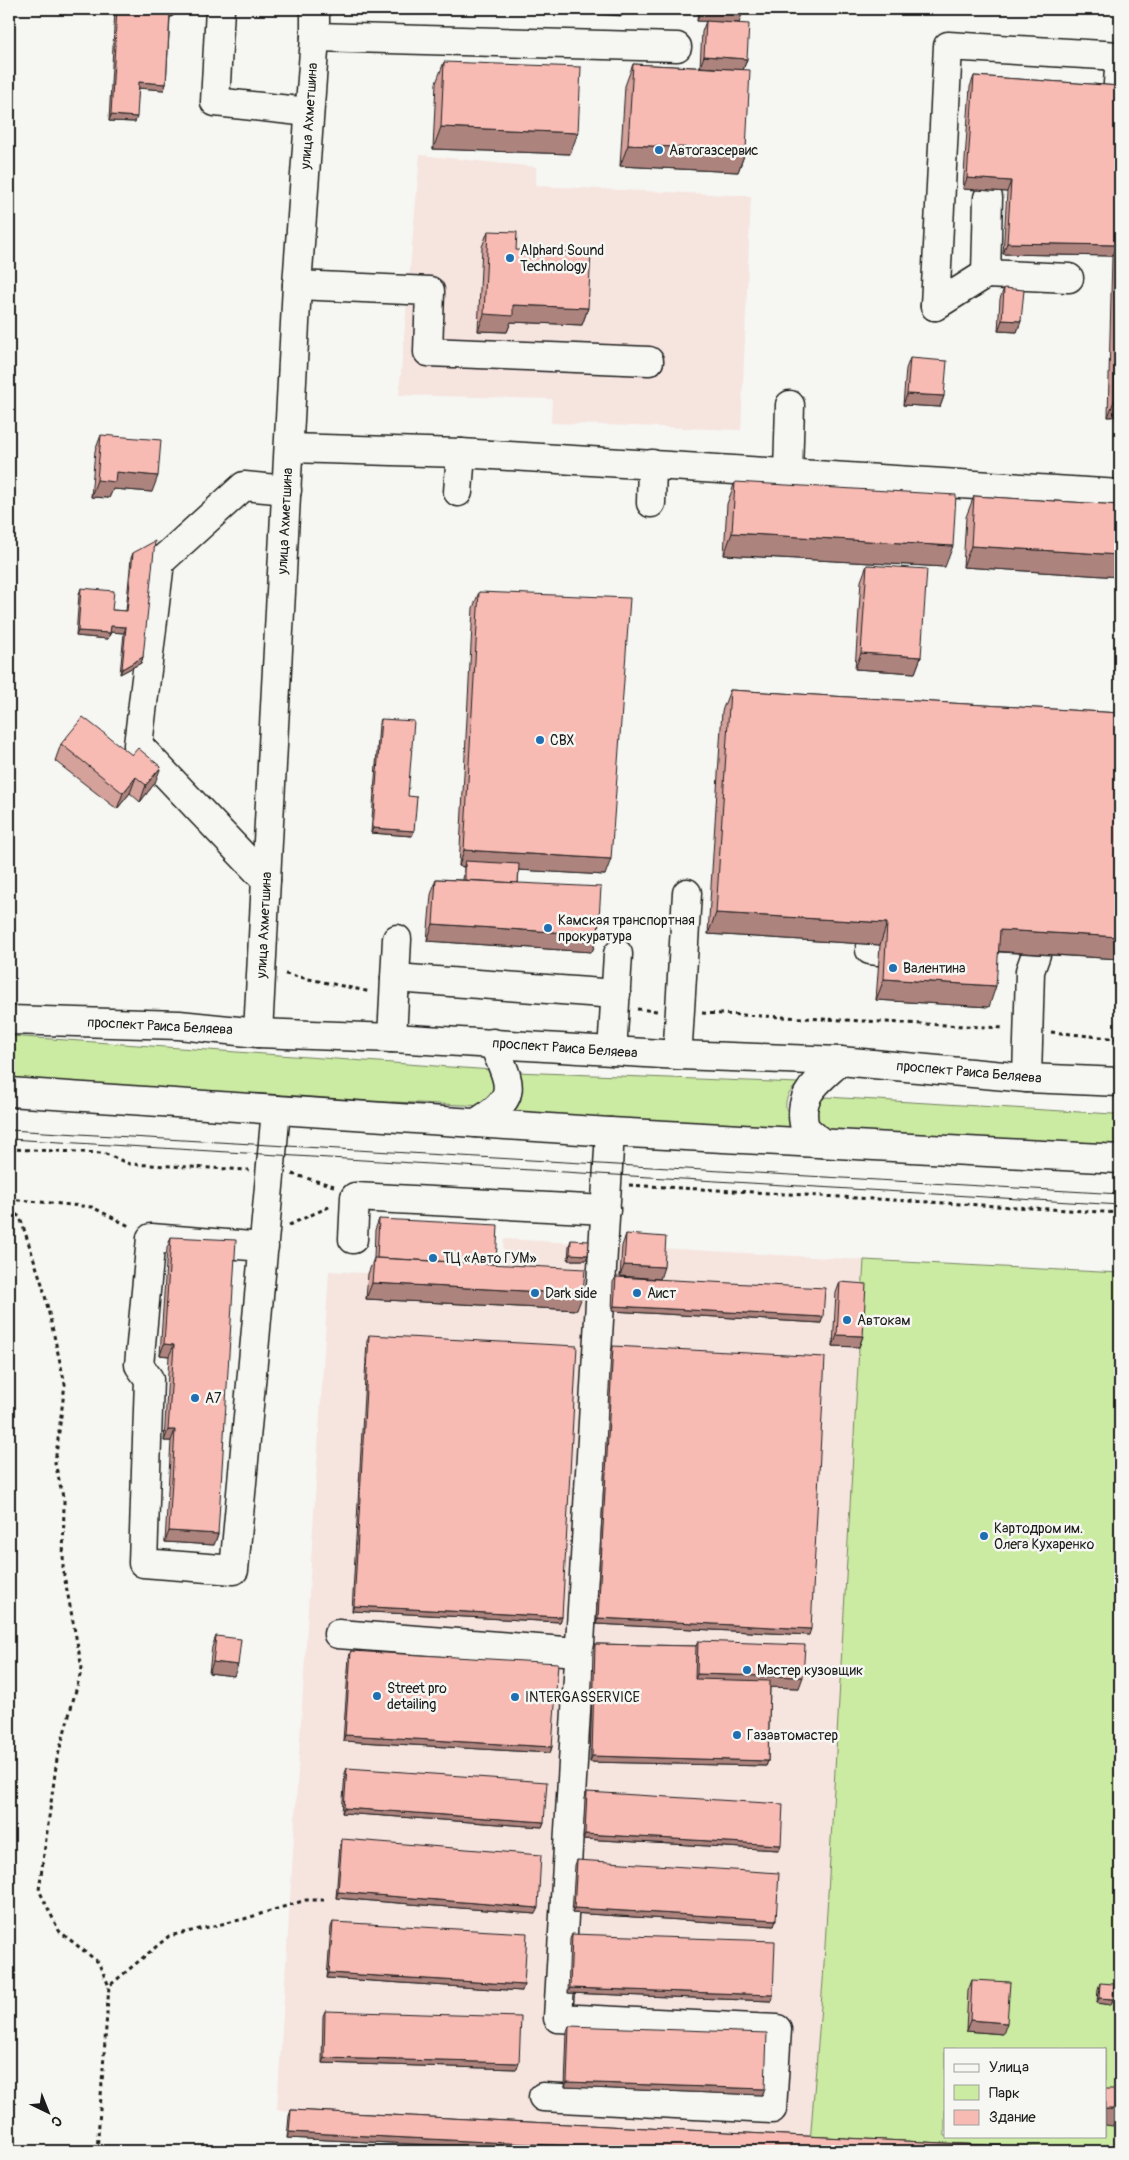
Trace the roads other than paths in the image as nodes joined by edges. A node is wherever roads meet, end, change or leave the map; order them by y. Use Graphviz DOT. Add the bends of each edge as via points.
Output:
graph roads {
  1 [pos="220,9"];
  2 [pos="315,9"];
  3 [pos="315,37"];
  4 [pos="677,47"];
  5 [pos="1120,56"];
  6 [pos="1117,97"];
  7 [pos="309,112"];
  8 [pos="988,198"];
  9 [pos="986,274"];
  10 [pos="1069,278"];
  11 [pos="297,284"];
  12 [pos="649,361"];
  13 [pos="790,405"];
  14 [pos="289,448"];
  15 [pos="461,452"];
  16 [pos="652,464"];
  17 [pos="788,473"];
  18 [pos="287,490"];
  19 [pos="458,492"];
  20 [pos="1120,494"];
  21 [pos="650,503"];
  22 [pos="266,880"];
  23 [pos="695,902"];
  24 [pos="397,939"];
  25 [pos="618,954"];
  26 [pos="1031,959"];
  27 [pos="395,978"];
  28 [pos="616,994"];
  29 [pos="9,1020"];
  30 [pos="258,1033"];
  31 [pos="392,1038"];
  32 [pos="493,1043"];
  33 [pos="614,1051"];
  34 [pos="679,1055"];
  35 [pos="840,1061"];
  36 [pos="1027,1078"];
  37 [pos="1120,1082"];
  38 [pos="9,1092"];
  39 [pos="276,1110"];
  40 [pos="476,1123"];
  41 [pos="610,1132"];
  42 [pos="822,1143"];
  43 [pos="1120,1159"];
  44 [pos="606,1210"];
  45 [pos="353,1239"];
  46 [pos="264,1242"];
  47 [pos="338,1634"];
  48 [pos="578,1652"];
  49 [pos="543,2098"];
  1 -- 7 [label="street" via="215,102"];
  2 -- 3 [label="street, улица Ахметшина"];
  3 -- 4 [label="street"];
  3 -- 7 [label="street, улица Ахметшина"];
  5 -- 6 [label="street"];
  5 -- 9 [label="street" via="948,46 935,306"];
  7 -- 11 [label="street, улица Ахметшина"];
  8 -- 9 [label="street"];
  9 -- 10 [label="street"];
  11 -- 12 [label="street" via="430,291 428,352"];
  11 -- 14 [label="street, улица Ахметшина"];
  13 -- 17 [label="street"];
  14 -- 15 [label="street"];
  14 -- 18 [label="street, улица Ахметшина"];
  15 -- 16 [label="street"];
  15 -- 19 [label="street"];
  16 -- 17 [label="street"];
  16 -- 21 [label="street"];
  17 -- 20 [label="street"];
  18 -- 22 [label="street, улица Ахметшина"];
  18 -- 22 [label="street" via="244,486 160,562 138,745"];
  22 -- 30 [label="street, улица Ахметшина"];
  23 -- 34 [label="street"];
  24 -- 27 [label="street"];
  25 -- 28 [label="street"];
  26 -- 36 [label="street"];
  27 -- 28 [label="street"];
  27 -- 31 [label="street"];
  28 -- 33 [label="street"];
  29 -- 30 [label="street, проспект Раиса Беляева" via="179,1025"];
  30 -- 31 [label="street, проспект Раиса Беляева"];
  31 -- 32 [label="street, проспект Раиса Беляева"];
  32 -- 33 [label="street, проспект Раиса Беляева"];
  32 -- 40 [label="street" via="509,1083 506,1100"];
  33 -- 34 [label="street, проспект Раиса Беляева"];
  34 -- 35 [label="street, проспект Раиса Беляева"];
  35 -- 36 [label="street, проспект Раиса Беляева"];
  35 -- 42 [label="street" via="804,1097 802,1106 805,1128"];
  36 -- 37 [label="street, проспект Раиса Беляева"];
  38 -- 39 [label="street"];
  39 -- 40 [label="street"];
  39 -- 46 [label="street"];
  40 -- 41 [label="street"];
  41 -- 42 [label="street"];
  41 -- 44 [label="street"];
  42 -- 43 [label="street"];
  44 -- 45 [label="street" via="355,1197"];
  44 -- 48 [label="street"];
  46 -- 46 [label="street" via="234,1570 143,1563 149,1378 139,1365 151,1238"];
  47 -- 48 [label="street"];
  48 -- 49 [label="street" via="558,2018 778,2028 772,2109"];
}
